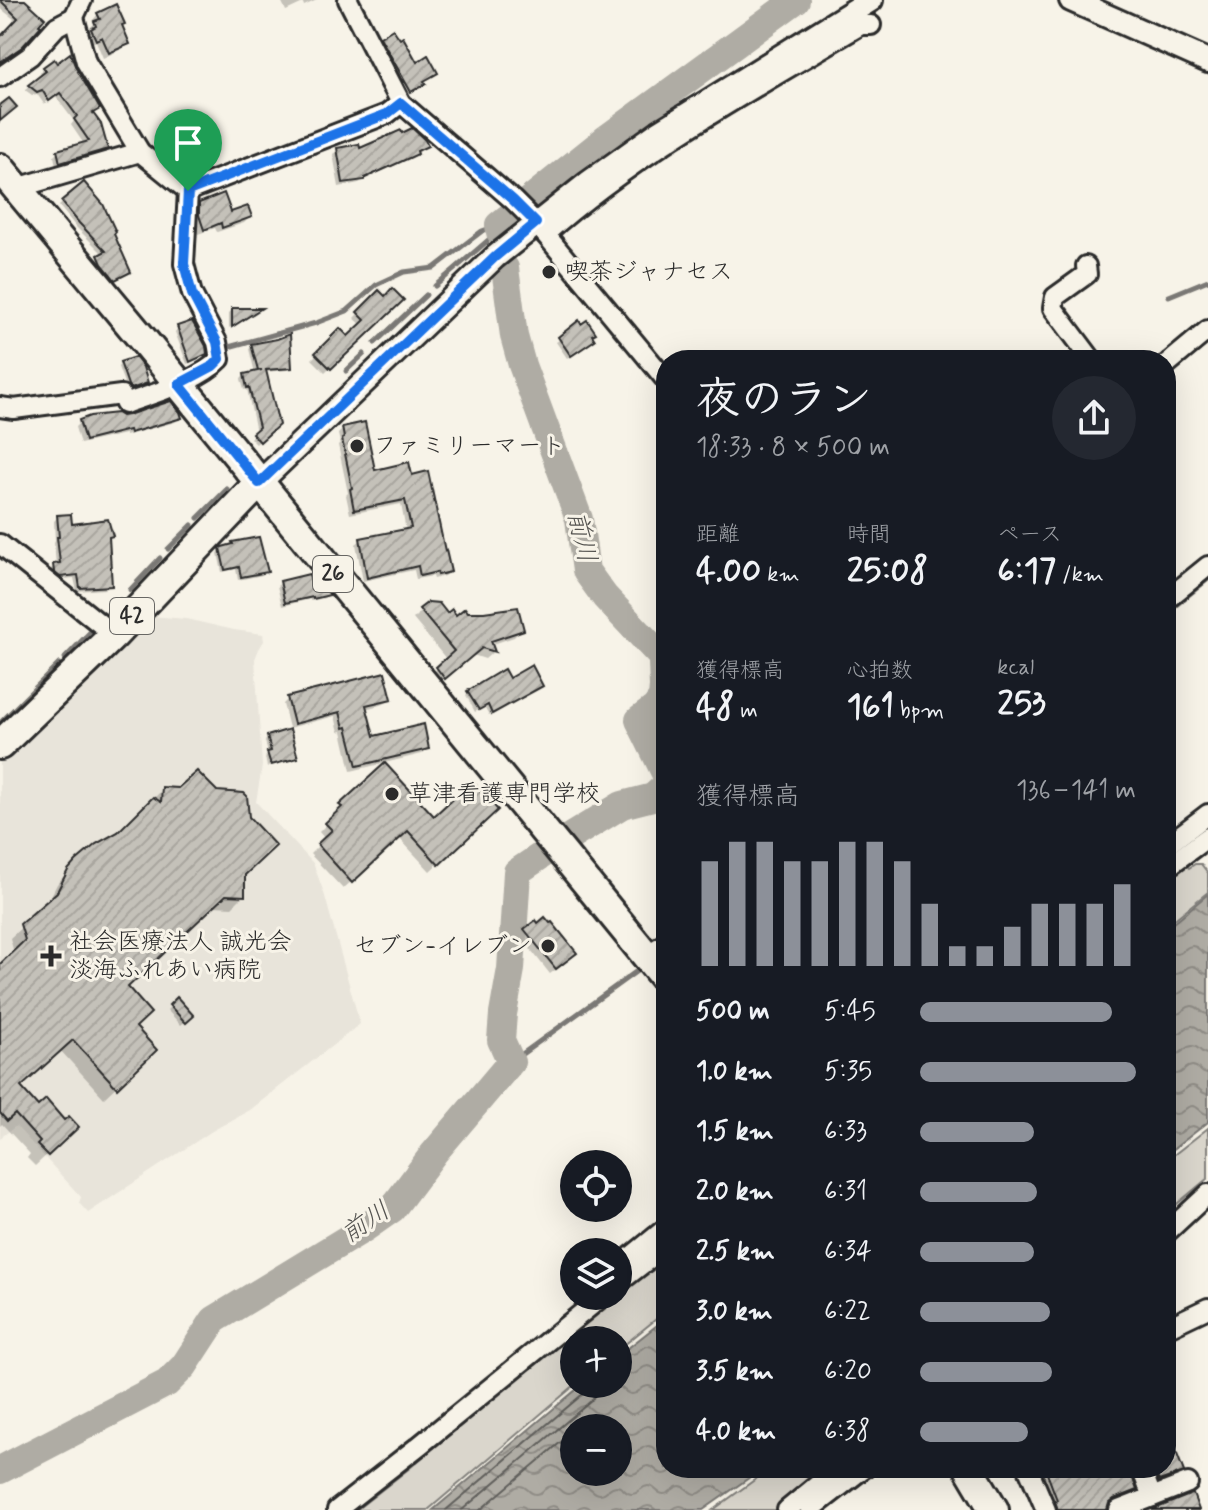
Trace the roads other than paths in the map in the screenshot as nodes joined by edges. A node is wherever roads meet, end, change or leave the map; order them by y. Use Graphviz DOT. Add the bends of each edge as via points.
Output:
graph roads {
  1 [pos="348,0"];
  2 [pos="871,0"];
  3 [pos="1071,0"];
  4 [pos="78,8"];
  5 [pos="871,25"];
  6 [pos="1208,61"];
  7 [pos="0,77"];
  8 [pos="401,103"];
  9 [pos="140,152"];
  10 [pos="9,178"];
  11 [pos="188,191"];
  12 [pos="532,227"];
  13 [pos="1086,266"];
  14 [pos="1208,330"];
  15 [pos="1084,350"];
  16 [pos="1176,357"];
  17 [pos="656,369"];
  18 [pos="179,384"];
  19 [pos="0,407"];
  20 [pos="259,483"];
  21 [pos="0,544"];
  22 [pos="1208,566"];
  23 [pos="1176,592"];
  24 [pos="114,635"];
  25 [pos="0,745"];
  26 [pos="1208,814"];
  27 [pos="1176,838"];
  28 [pos="1204,848"];
  29 [pos="1176,863"];
  30 [pos="656,949"];
  31 [pos="1208,1184"];
  32 [pos="1208,1194"];
  33 [pos="1208,1204"];
  34 [pos="1176,1218"];
  35 [pos="1176,1221"];
  36 [pos="1176,1223"];
  37 [pos="656,1236"];
  38 [pos="656,1254"];
  39 [pos="632,1256"];
  40 [pos="632,1272"];
  41 [pos="1208,1308"];
  42 [pos="574,1310"];
  43 [pos="1176,1323"];
  44 [pos="514,1361"];
  45 [pos="826,1478"];
  46 [pos="836,1478"];
  47 [pos="851,1478"];
  48 [pos="975,1478"];
  49 [pos="1032,1478"];
  50 [pos="1145,1478"];
  51 [pos="1188,1483"];
  52 [pos="1152,1497"];
  53 [pos="320,1510"];
  54 [pos="337,1510"];
  55 [pos="787,1510"];
  56 [pos="799,1510"];
  57 [pos="810,1510"];
  58 [pos="994,1510"];
  59 [pos="1046,1510"];
  60 [pos="1119,1510"];
  1 -- 8 [label="street"];
  2 -- 12 [label="street" via="659,132"];
  3 -- 6 [label="street"];
  4 -- 7 [label="street" via="30,56"];
  4 -- 9 [label="street" via="86,62"];
  5 -- 12 [label="street" via="861,25 673,139 574,208"];
  8 -- 11 [label="street" via="387,114"];
  8 -- 12 [label="street" via="513,200"];
  9 -- 10 [label="street"];
  9 -- 11 [label="street"];
  10 -- 18 [label="main road, 26"];
  11 -- 18 [label="street" via="184,264 220,359"];
  12 -- 17 [label="street"];
  12 -- 20 [label="street"];
  13 -- 15 [label="street" via="1087,274 1055,297 1053,308"];
  14 -- 16 [label="street"];
  18 -- 19 [label="street" via="125,404 121,395"];
  18 -- 20 [label="main road, 26"];
  20 -- 24 [label="main road, 42"];
  20 -- 30 [label="main road, 26"];
  21 -- 24 [label="street"];
  22 -- 23 [label="street"];
  24 -- 25 [label="main road, 42"];
  26 -- 27 [label="street"];
  28 -- 29 [label="street"];
  31 -- 34 [label="street"];
  32 -- 35 [label="street"];
  33 -- 36 [label="street"];
  37 -- 39 [label="street"];
  38 -- 40 [label="street"];
  41 -- 43 [label="street"];
  42 -- 44 [label="street"];
  44 -- 53 [label="street"];
  44 -- 54 [label="street"];
  45 -- 55 [label="street"];
  46 -- 56 [label="street"];
  47 -- 57 [label="street"];
  48 -- 58 [label="main road"];
  49 -- 59 [label="street"];
  50 -- 52 [label="street"];
  51 -- 52 [label="street"];
  52 -- 60 [label="street"];
}
